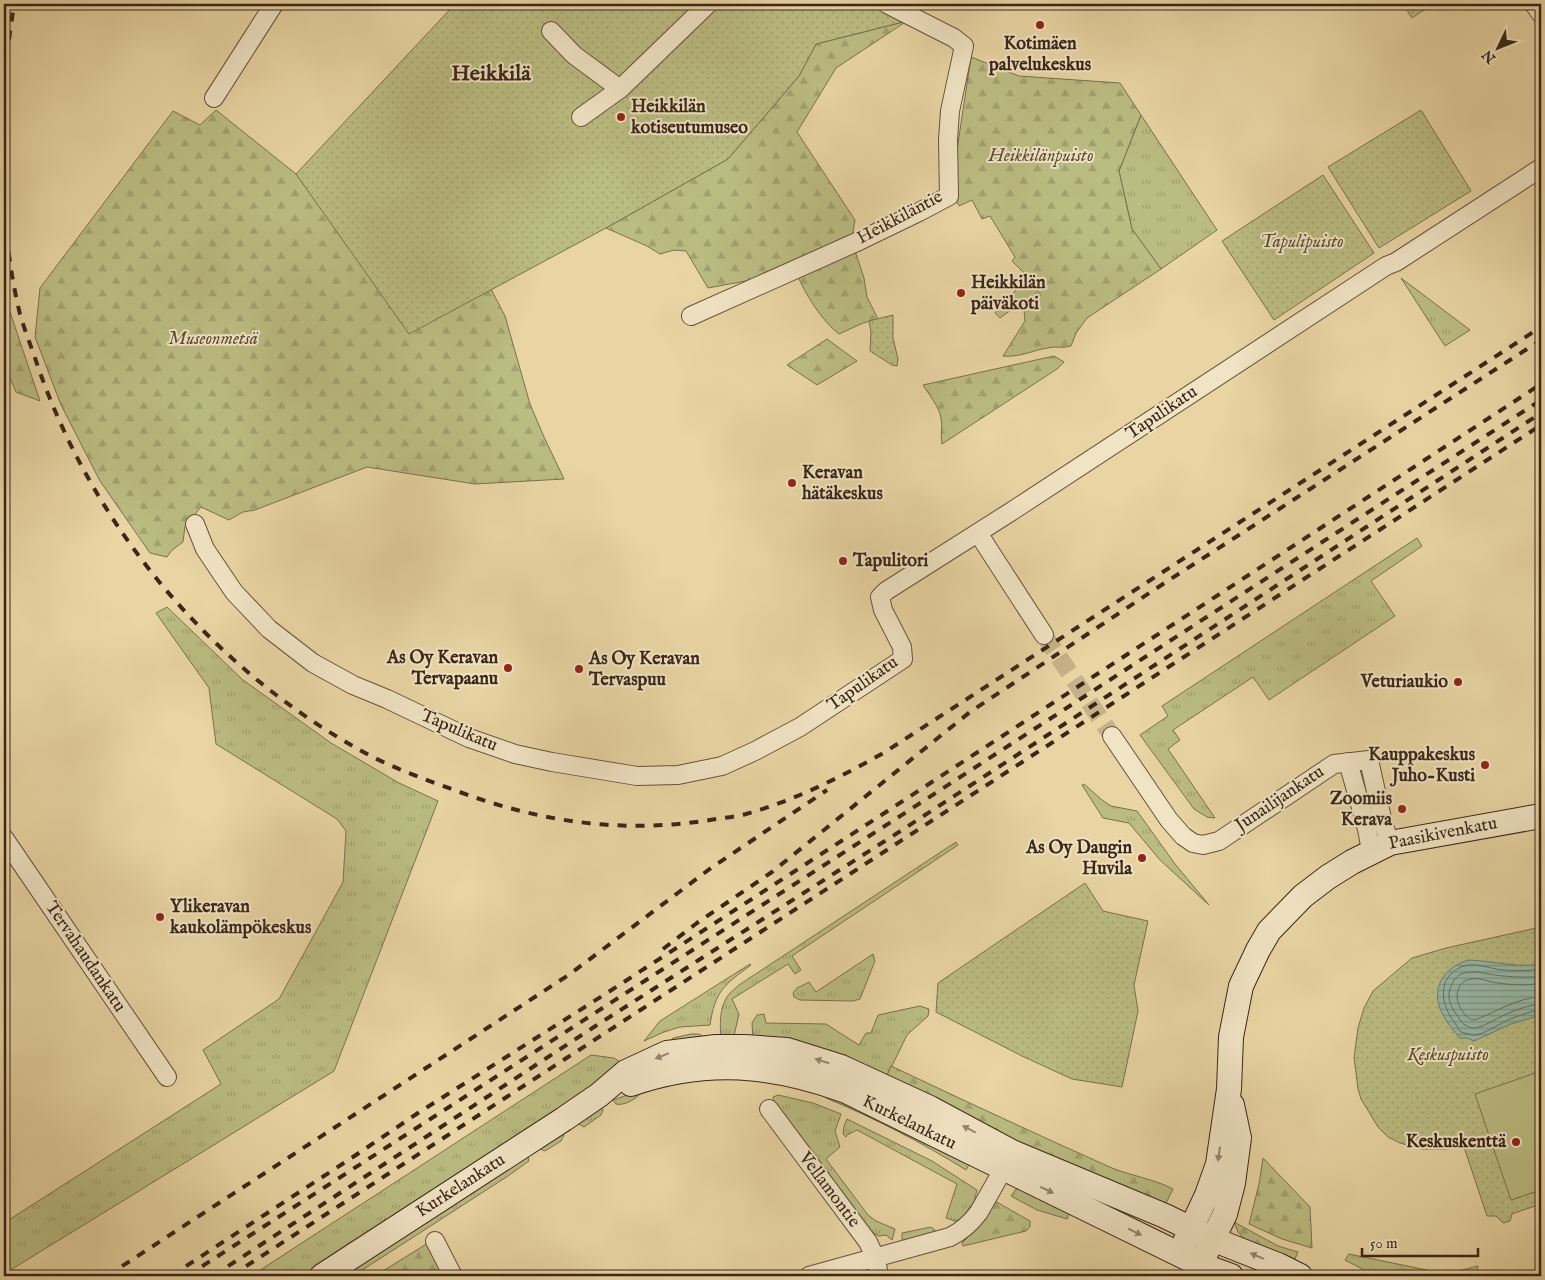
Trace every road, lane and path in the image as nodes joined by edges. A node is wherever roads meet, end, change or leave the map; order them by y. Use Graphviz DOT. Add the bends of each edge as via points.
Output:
graph roads {
  1 [pos="274,4"];
  2 [pos="708,4"];
  3 [pos="887,4"];
  4 [pos="1534,4"];
  5 [pos="1541,14"];
  6 [pos="551,31"];
  7 [pos="620,89"];
  8 [pos="214,98"];
  9 [pos="581,117"];
  10 [pos="1541,168"];
  11 [pos="691,316"];
  12 [pos="195,524"];
  13 [pos="978,533"];
  14 [pos="1044,635"];
  15 [pos="1112,736"];
  16 [pos="1348,762"];
  17 [pos="1541,816"];
  18 [pos="4,838"];
  19 [pos="1381,847"];
  20 [pos="167,1077"];
  21 [pos="769,1109"];
  22 [pos="1008,1161"];
  23 [pos="1202,1234"];
  24 [pos="435,1241"];
  25 [pos="1179,1254"];
  26 [pos="876,1259"];
  27 [pos="1201,1265"];
  28 [pos="322,1276"];
  29 [pos="453,1276"];
  30 [pos="809,1276"];
  31 [pos="879,1276"];
  32 [pos="1231,1276"];
  33 [pos="1300,1276"];
  1 -- 8 [label="street"];
  2 -- 7 [label="street"];
  3 -- 11 [label="street, Heikkiläntie" via="964,46 950,111 949,196 859,241"];
  4 -- 5 [label="street"];
  6 -- 7 [label="street" via="574,55"];
  7 -- 9 [label="street"];
  10 -- 13 [label="street, Tapulikatu"];
  12 -- 13 [label="street, Tapulikatu" via="205,549 234,592 269,630 313,663 469,738 524,756 637,776 678,775 722,766 800,727 903,659 902,648 880,597"];
  13 -- 14 [label="street"];
  15 -- 16 [label="street, Junailijankatu" via="1169,820 1183,836 1202,845 1218,841 1334,764"];
  16 -- 19 [label="street" via="1362,811"];
  16 -- 19 [label="street, Junailijankatu" via="1369,760 1383,823"];
  17 -- 19 [label="street, Paasikivenkatu"];
  18 -- 20 [label="street, Tervahaudankatu"];
  19 -- 23 [label="street, Paasikivenkatu" via="1328,877 1303,896 1269,932 1241,986 1231,1037 1229,1089 1218,1164 1207,1195"];
  21 -- 26 [label="street, Vellamontie" via="868,1242"];
  22 -- 23 [label="street, Kurkelankatu" via="1165,1216"];
  22 -- 25 [label="street, Kurkelankatu, one-way"];
  22 -- 26 [label="street" via="979,1212 959,1233"];
  22 -- 28 [label="street, Kurkelankatu" via="846,1091 793,1074 717,1066 667,1073 599,1095"];
  23 -- 25 [label="street, Paasikivenkatu"];
  23 -- 27 [label="street, Paasikivenkatu"];
  33 -- 23 [label="street, Kurkelankatu, one-way"];
  24 -- 29 [label="street"];
  25 -- 27 [label="street, Kurkelankatu"];
  26 -- 30 [label="street"];
  26 -- 31 [label="street, Vellamontie"];
  27 -- 32 [label="street, Kurkelankatu"];
}
